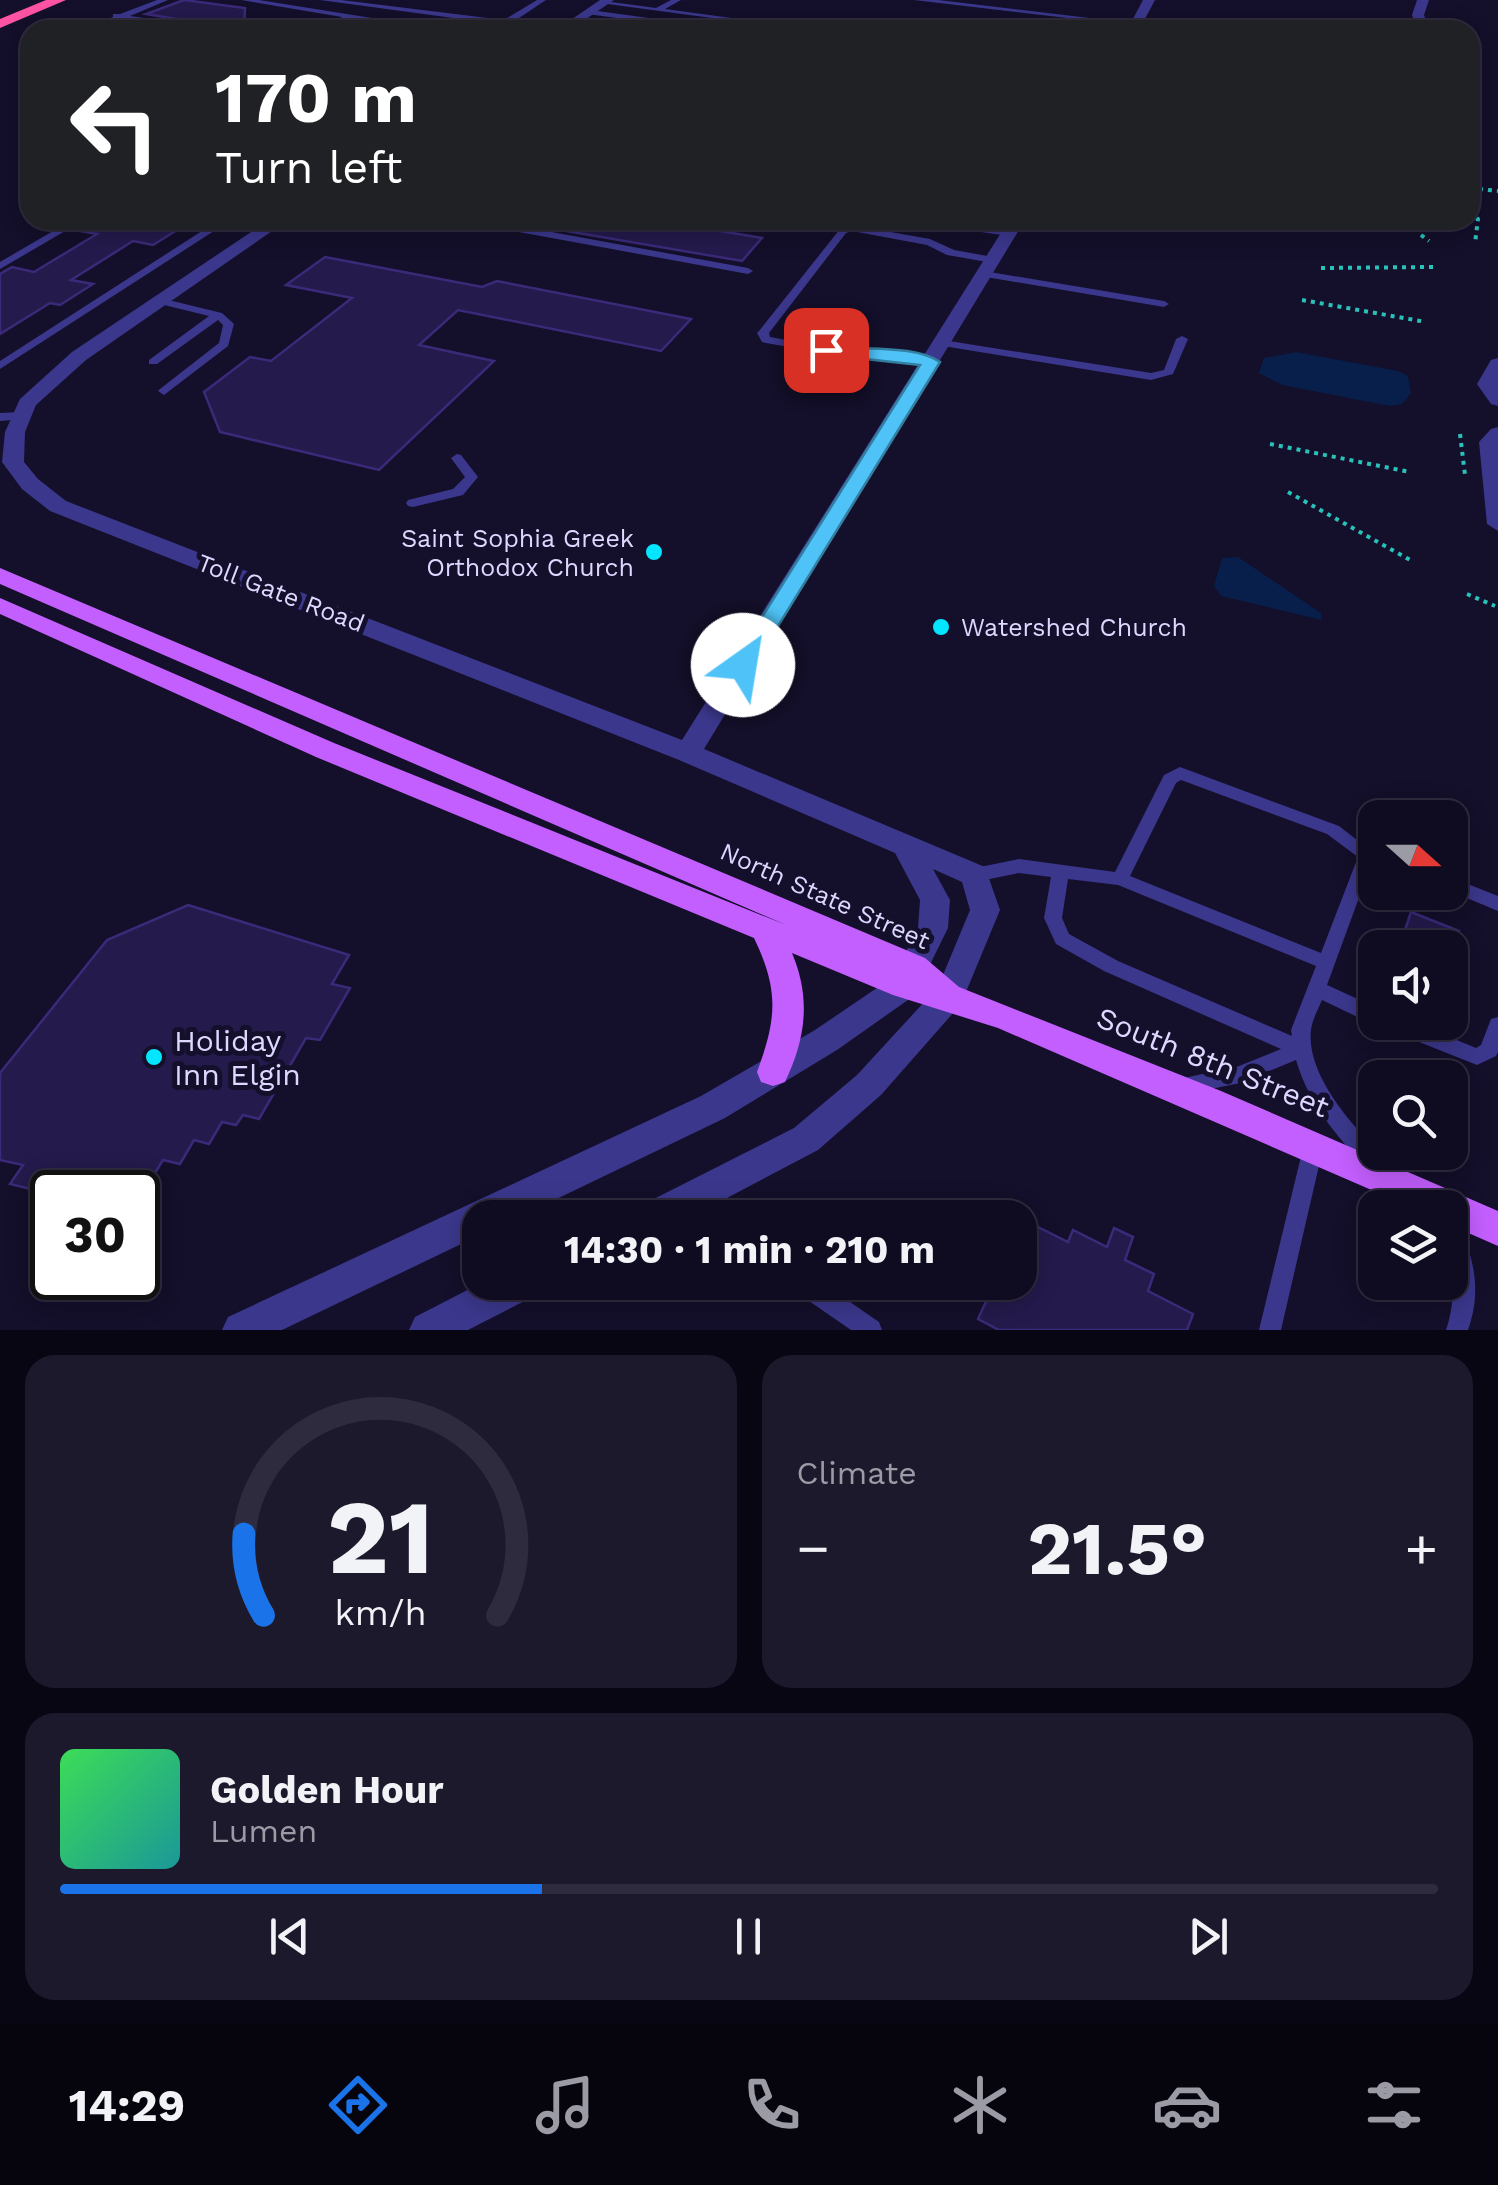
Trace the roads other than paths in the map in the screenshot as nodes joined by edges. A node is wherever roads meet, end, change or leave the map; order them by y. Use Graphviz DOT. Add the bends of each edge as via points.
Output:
graph roads {
  1 [pos="41,0"];
  2 [pos="59,0"];
  3 [pos="164,0"];
  4 [pos="245,0"];
  5 [pos="324,0"];
  6 [pos="377,0"];
  7 [pos="542,0"];
  8 [pos="677,0"];
  9 [pos="918,0"];
  10 [pos="606,2"];
  11 [pos="367,6"];
  12 [pos="657,10"];
  13 [pos="0,12"];
  14 [pos="590,12"];
  15 [pos="116,16"];
  16 [pos="349,16"];
  17 [pos="107,20"];
  18 [pos="147,20"];
  19 [pos="341,20"];
  20 [pos="372,20"];
  21 [pos="481,20"];
  22 [pos="510,20"];
  23 [pos="578,20"];
  24 [pos="649,20"];
  25 [pos="740,20"];
  26 [pos="1079,20"];
  27 [pos="0,24"];
  28 [pos="62,230"];
  29 [pos="211,230"];
  30 [pos="265,230"];
  31 [pos="525,230"];
  32 [pos="846,230"];
  33 [pos="862,230"];
  34 [pos="1011,230"];
  35 [pos="0,266"];
  36 [pos="988,267"];
  37 [pos="748,271"];
  38 [pos="160,301"];
  39 [pos="1164,304"];
  40 [pos="218,315"];
  41 [pos="1182,340"];
  42 [pos="937,353"];
  43 [pos="153,362"];
  44 [pos="1498,364"];
  45 [pos="0,366"];
  46 [pos="164,391"];
  47 [pos="1498,400"];
  48 [pos="11,417"];
  49 [pos="1498,433"];
  50 [pos="457,458"];
  51 [pos="412,503"];
  52 [pos="1498,524"];
  53 [pos="0,575"];
  54 [pos="0,605"];
  55 [pos="688,753"];
  56 [pos="1358,847"];
  57 [pos="907,848"];
  58 [pos="1060,872"];
  59 [pos="975,875"];
  60 [pos="1120,878"];
  61 [pos="1358,887"];
  62 [pos="1468,892"];
  63 [pos="1498,904"];
  64 [pos="765,929"];
  65 [pos="1326,963"];
  66 [pos="909,976"];
  67 [pos="1317,990"];
  68 [pos="950,995"];
  69 [pos="1358,1008"];
  70 [pos="1498,1025"];
  71 [pos="1434,1040"];
  72 [pos="1302,1050"];
  73 [pos="773,1072"];
  74 [pos="1176,1086"];
  75 [pos="1314,1143"];
  76 [pos="1393,1180"];
  77 [pos="1408,1190"];
  78 [pos="690,1200"];
  79 [pos="1468,1220"];
  80 [pos="1498,1229"];
  81 [pos="487,1300"];
  82 [pos="827,1300"];
  83 [pos="1466,1300"];
  84 [pos="241,1330"];
  85 [pos="428,1330"];
  86 [pos="871,1330"];
  87 [pos="1270,1330"];
  88 [pos="1457,1330"];
  1 -- 13 [label="highway"];
  2 -- 27 [label="highway"];
  3 -- 15 [label="lane"];
  4 -- 16 [label="lane"];
  5 -- 11 [label="lane"];
  6 -- 11 [label="lane"];
  7 -- 22 [label="lane"];
  8 -- 12 [label="lane"];
  9 -- 26 [label="lane"];
  10 -- 12 [label="lane"];
  10 -- 14 [label="street"];
  11 -- 21 [label="lane"];
  12 -- 25 [label="lane"];
  14 -- 23 [label="street"];
  14 -- 24 [label="lane"];
  15 -- 17 [label="lane"];
  15 -- 18 [label="lane"];
  16 -- 19 [label="lane"];
  16 -- 20 [label="lane"];
  28 -- 35 [label="lane"];
  29 -- 45 [label="lane"];
  30 -- 38 [label="street, Toll Gate Road"];
  31 -- 37 [label="lane"];
  32 -- 42 [label="lane" via="763,333 766,340 856,356"];
  33 -- 36 [label="lane" via="930,242"];
  34 -- 36 [label="street"];
  36 -- 39 [label="lane"];
  36 -- 42 [label="street"];
  38 -- 40 [label="lane"];
  38 -- 48 [label="street, Toll Gate Road" via="79,356"];
  40 -- 43 [label="lane"];
  40 -- 46 [label="lane" via="229,324 224,344"];
  41 -- 42 [label="lane" via="1169,372 1150,377"];
  42 -- 55 [label="street"];
  44 -- 47 [label="street" via="1487,384"];
  48 -- 55 [label="street, Toll Gate Road" via="13,462 58,506"];
  49 -- 52 [label="street" via="1488,442"];
  50 -- 51 [label="lane" via="472,477 458,492"];
  53 -- 66 [label="main road, North State Street"];
  54 -- 64 [label="main road, North State Street" via="326,750"];
  55 -- 57 [label="street, Toll Gate Road"];
  56 -- 60 [label="lane" via="1333,830 1180,774 1170,779"];
  57 -- 59 [label="street, Toll Gate Road"];
  57 -- 66 [label="street" via="934,900 933,928"];
  58 -- 59 [label="lane" via="1019,866"];
  58 -- 60 [label="lane"];
  58 -- 72 [label="lane" via="1053,918 1062,940"];
  59 -- 68 [label="street" via="985,910"];
  60 -- 65 [label="lane"];
  61 -- 65 [label="lane"];
  62 -- 63 [label="lane"];
  64 -- 66 [label="main road, North State Street"];
  64 -- 73 [label="main road" via="785,968 792,1003"];
  65 -- 67 [label="lane"];
  66 -- 68 [label="main road, North State Street"];
  66 -- 73 [label="street"];
  67 -- 69 [label="lane"];
  67 -- 72 [label="lane"];
  68 -- 74 [label="main road, South 8th Street"];
  68 -- 78 [label="street" via="869,1085 806,1139"];
  70 -- 71 [label="lane" via="1489,1050 1478,1058"];
  72 -- 74 [label="lane" via="1240,1074"];
  72 -- 76 [label="lane" via="1318,1090 1350,1138"];
  73 -- 84 [label="street" via="713,1108"];
  74 -- 75 [label="main road, South 8th Street"];
  75 -- 76 [label="main road, South 8th Street"];
  75 -- 87 [label="lane"];
  76 -- 77 [label="main road, South 8th Street"];
  79 -- 80 [label="main road, South 8th Street"];
  81 -- 85 [label="street"];
  82 -- 86 [label="lane"];
  83 -- 88 [label="lane"];
}
